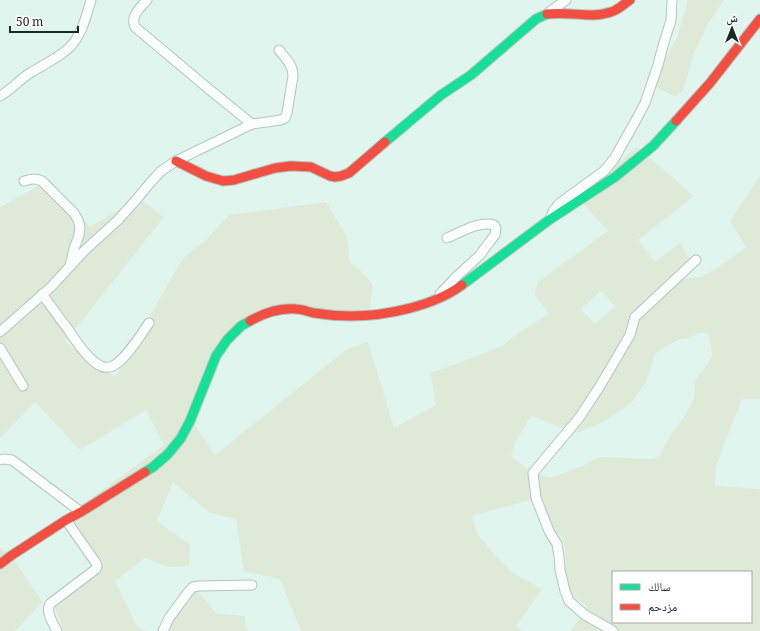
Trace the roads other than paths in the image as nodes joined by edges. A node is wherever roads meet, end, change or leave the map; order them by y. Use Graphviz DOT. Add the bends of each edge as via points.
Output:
graph roads {
  1 [pos="91,0"];
  2 [pos="147,0"];
  3 [pos="566,0"];
  4 [pos="630,0"];
  5 [pos="672,0"];
  6 [pos="546,15"];
  7 [pos="760,19"];
  8 [pos="279,50"];
  9 [pos="0,96"];
  10 [pos="252,124"];
  11 [pos="176,161"];
  12 [pos="24,181"];
  13 [pos="549,220"];
  14 [pos="447,238"];
  15 [pos="696,260"];
  16 [pos="69,267"];
  17 [pos="42,294"];
  18 [pos="435,300"];
  19 [pos="148,324"];
  20 [pos="0,332"];
  21 [pos="0,348"];
  22 [pos="22,386"];
  23 [pos="0,460"];
  24 [pos="81,512"];
  25 [pos="66,520"];
  26 [pos="0,564"];
  27 [pos="252,585"];
  28 [pos="57,631"];
  29 [pos="163,631"];
  30 [pos="613,631"];
  1 -- 9 [label="street" via="83,26 69,48 28,74"];
  2 -- 10 [label="street" via="134,16 135,27"];
  3 -- 6 [label="street"];
  4 -- 6 [label="main road" via="612,12 596,15"];
  5 -- 13 [label="street" via="671,20 658,65 645,103 629,133 604,171 560,203"];
  6 -- 11 [label="main road" via="536,20 471,75 427,106 349,173 342,176 330,176 312,166 288,166 224,181 215,180"];
  7 -- 13 [label="main road" via="710,83 653,146 615,177"];
  8 -- 10 [label="street" via="293,70 287,113 281,120"];
  10 -- 11 [label="street"];
  11 -- 16 [label="street" via="161,171 118,220"];
  12 -- 16 [label="street" via="42,181 78,220 79,235"];
  13 -- 18 [label="main road" via="458,288"];
  14 -- 18 [label="street" via="477,225 489,223 496,228 495,235 479,256"];
  15 -- 30 [label="street" via="635,317 630,335 600,386 579,418 533,473 536,498 557,544 560,570 569,601 585,615"];
  16 -- 17 [label="street"];
  17 -- 19 [label="street" via="79,345 100,366 106,368 120,360"];
  17 -- 20 [label="street"];
  18 -- 24 [label="main road" via="408,309 351,316 297,309 277,310 258,316 241,326 216,356 190,421 168,454 154,467"];
  21 -- 22 [label="street"];
  23 -- 24 [label="street" via="12,460"];
  24 -- 25 [label="main road"];
  25 -- 26 [label="main road"];
  25 -- 28 [label="street" via="97,566 48,606"];
  27 -- 29 [label="street" via="193,587 169,618"];
}
